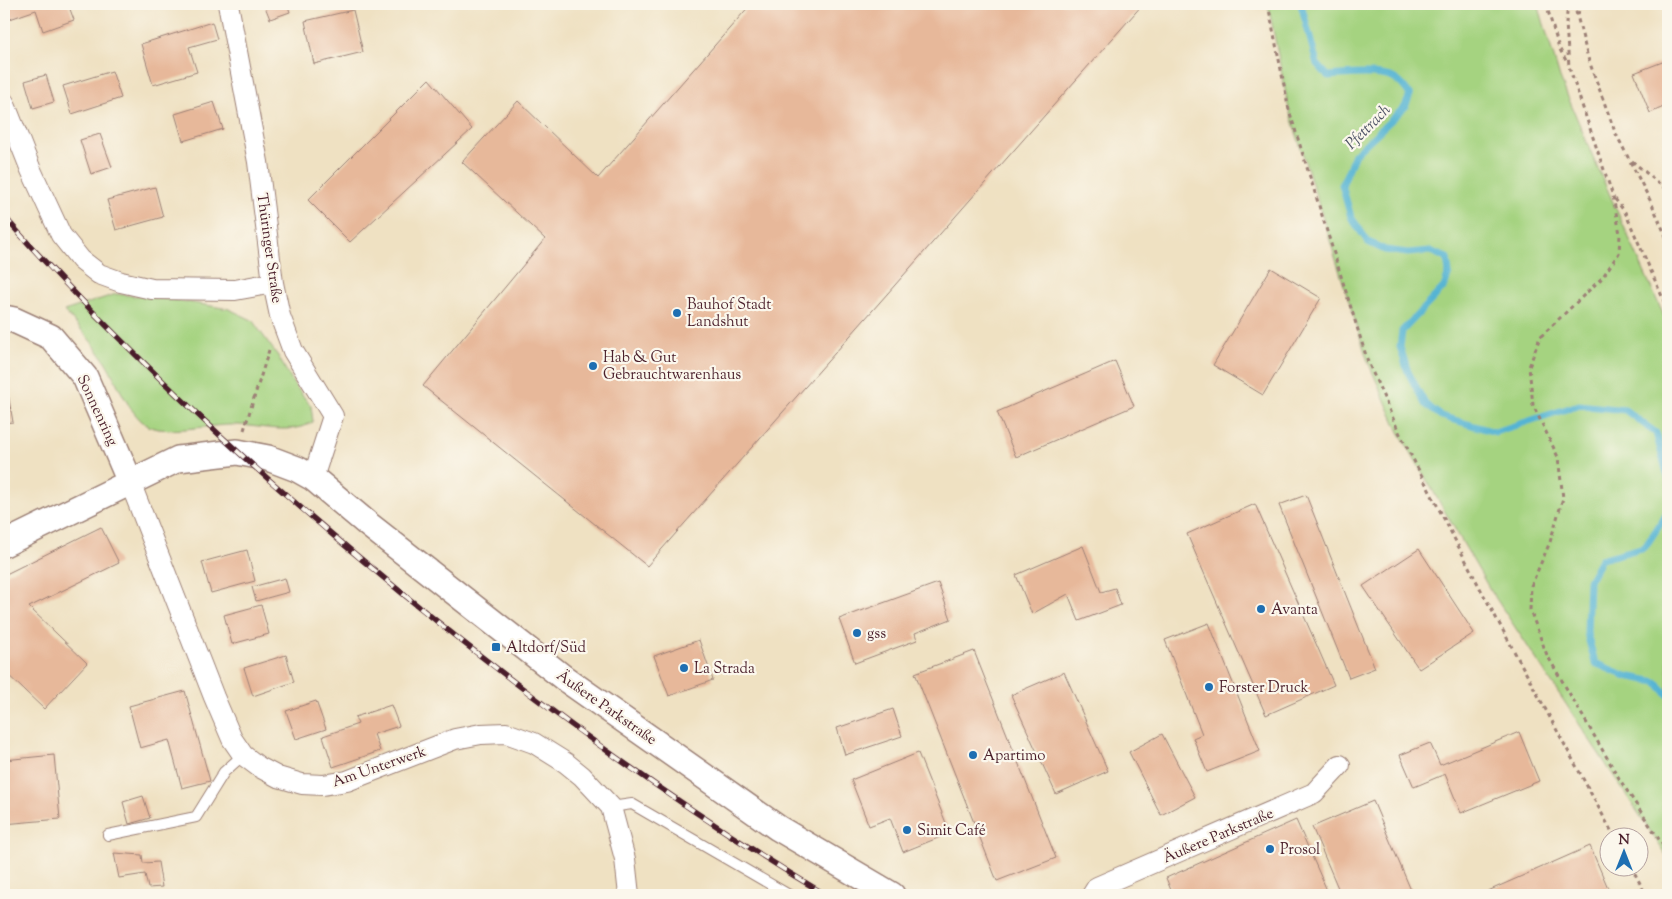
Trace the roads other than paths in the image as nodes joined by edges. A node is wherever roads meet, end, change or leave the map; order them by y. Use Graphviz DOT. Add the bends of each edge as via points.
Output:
graph roads {
  1 [pos="228,4"];
  2 [pos="4,102"];
  3 [pos="273,283"];
  4 [pos="4,318"];
  5 [pos="314,478"];
  6 [pos="130,482"];
  7 [pos="4,544"];
  8 [pos="244,755"];
  9 [pos="1340,765"];
  10 [pos="611,807"];
  11 [pos="108,835"];
  12 [pos="629,895"];
  13 [pos="789,895"];
  14 [pos="892,895"];
  15 [pos="1092,895"];
  1 -- 3 [label="street, Thüringer Straße" via="258,162"];
  2 -- 3 [label="street" via="61,234 81,260 99,274 152,289 235,290"];
  3 -- 5 [label="street, Thüringer Straße" via="280,316 293,351 332,416"];
  4 -- 6 [label="street, Sonnenring" via="51,337 85,377"];
  5 -- 6 [label="street" via="268,458 237,452 178,459"];
  5 -- 14 [label="street, Äußere Parkstraße" via="369,526 564,678 772,824"];
  6 -- 7 [label="street"];
  6 -- 8 [label="street, Am Unterwerk" via="214,697 232,739"];
  8 -- 10 [label="street, Am Unterwerk" via="278,777 302,784 324,785 347,781 455,739 506,733 534,743 566,763"];
  8 -- 11 [label="lane" via="224,772 196,818"];
  9 -- 15 [label="street, Äußere Parkstraße" via="1314,793 1097,886"];
  10 -- 12 [label="street, Am Unterwerk" via="625,859"];
  10 -- 13 [label="lane" via="632,804"];
}
